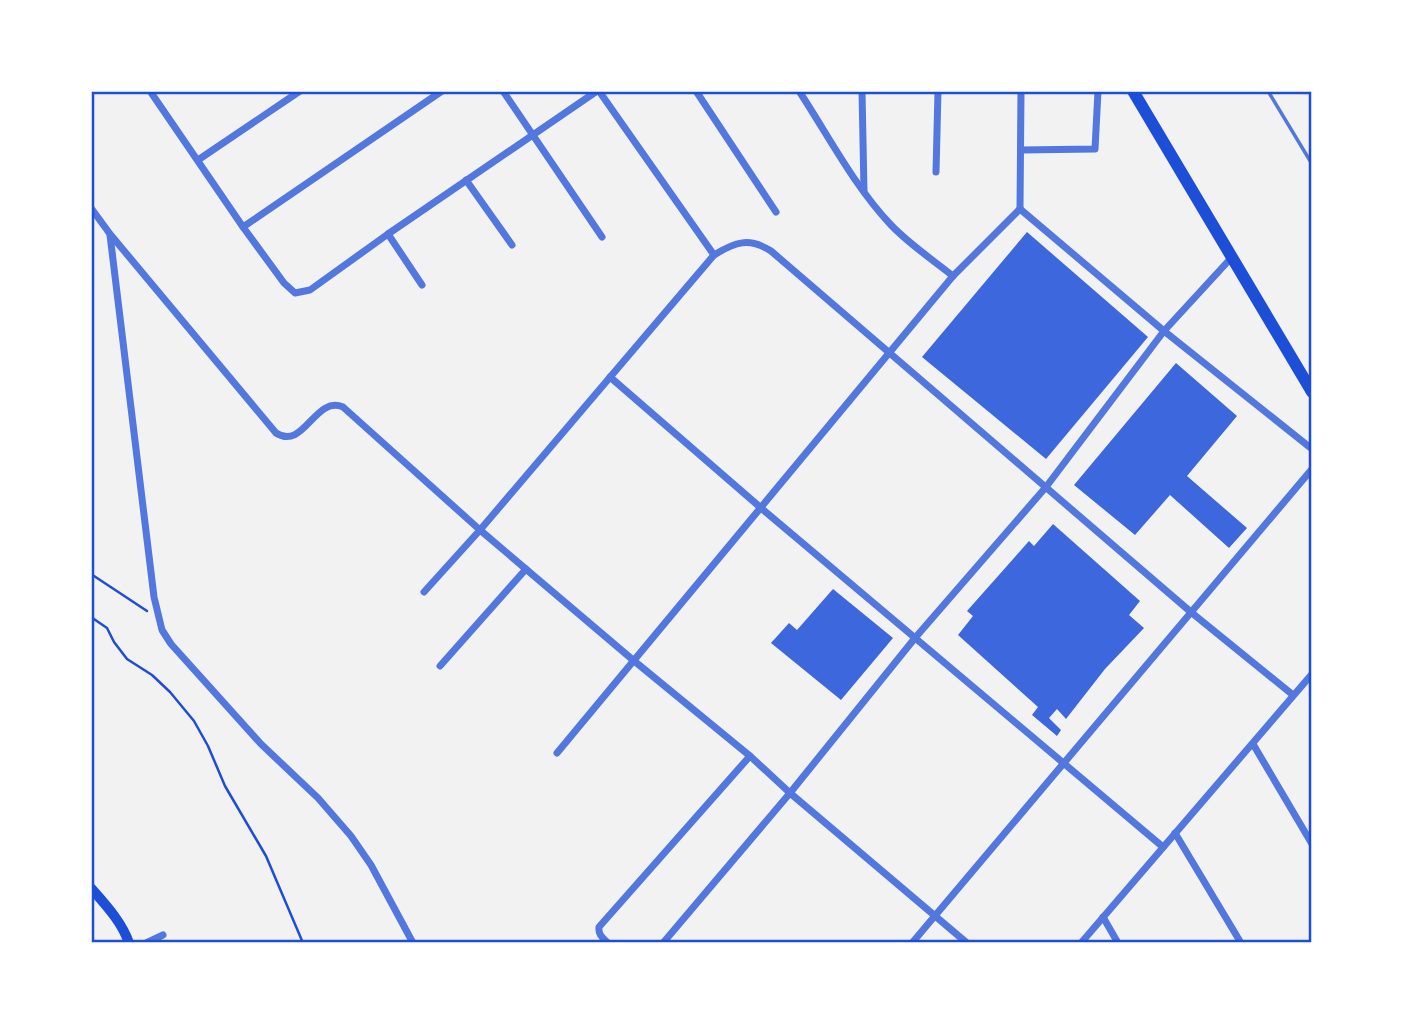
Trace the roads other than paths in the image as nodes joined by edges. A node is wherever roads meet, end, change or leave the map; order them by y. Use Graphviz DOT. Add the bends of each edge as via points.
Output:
graph roads {
  1 [pos="150,91"];
  2 [pos="300,91"];
  3 [pos="442,91"];
  4 [pos="503,91"];
  5 [pos="598,91"];
  6 [pos="696,91"];
  7 [pos="799,91"];
  8 [pos="862,91"];
  9 [pos="938,91"];
  10 [pos="1021,91"];
  11 [pos="1098,91"];
  12 [pos="1133,91"];
  13 [pos="1268,91"];
  14 [pos="533,135"];
  15 [pos="1021,150"];
  16 [pos="198,160"];
  17 [pos="1312,164"];
  18 [pos="936,172"];
  19 [pos="466,180"];
  20 [pos="864,192"];
  21 [pos="91,208"];
  22 [pos="1020,209"];
  23 [pos="776,212"];
  24 [pos="243,228"];
  25 [pos="388,233"];
  26 [pos="110,234"];
  27 [pos="602,237"];
  28 [pos="512,245"];
  29 [pos="714,255"];
  30 [pos="1232,257"];
  31 [pos="953,276"];
  32 [pos="422,285"];
  33 [pos="1164,331"];
  34 [pos="888,353"];
  35 [pos="610,377"];
  36 [pos="1312,392"];
  37 [pos="1312,449"];
  38 [pos="1312,469"];
  39 [pos="1045,486"];
  40 [pos="761,508"];
  41 [pos="480,530"];
  42 [pos="526,569"];
  43 [pos="424,592"];
  44 [pos="1192,613"];
  45 [pos="915,638"];
  46 [pos="633,660"];
  47 [pos="440,666"];
  48 [pos="1312,674"];
  49 [pos="1293,695"];
  50 [pos="1253,744"];
  51 [pos="556,753"];
  52 [pos="750,756"];
  53 [pos="1063,764"];
  54 [pos="790,793"];
  55 [pos="1175,833"];
  56 [pos="1312,844"];
  57 [pos="1163,847"];
  58 [pos="91,888"];
  59 [pos="936,916"];
  60 [pos="1103,918"];
  61 [pos="163,935"];
  62 [pos="130,943"];
  63 [pos="146,943"];
  64 [pos="413,943"];
  65 [pos="608,943"];
  66 [pos="663,943"];
  67 [pos="912,943"];
  68 [pos="967,943"];
  69 [pos="1081,943"];
  70 [pos="1118,943"];
  71 [pos="1241,943"];
  1 -- 16 [label="street"];
  2 -- 16 [label="street"];
  3 -- 24 [label="street"];
  4 -- 14 [label="street"];
  5 -- 14 [label="street"];
  5 -- 29 [label="street"];
  6 -- 23 [label="street"];
  7 -- 20 [label="street"];
  8 -- 20 [label="street"];
  9 -- 18 [label="street"];
  10 -- 15 [label="street"];
  11 -- 15 [label="street" via="1096,149"];
  12 -- 30 [label="main road"];
  13 -- 17 [label="lane"];
  14 -- 19 [label="street"];
  14 -- 27 [label="street"];
  15 -- 22 [label="street"];
  16 -- 24 [label="street"];
  19 -- 25 [label="street"];
  19 -- 28 [label="street"];
  20 -- 31 [label="street" via="893,227"];
  21 -- 26 [label="street"];
  22 -- 31 [label="street"];
  22 -- 33 [label="street"];
  24 -- 25 [label="street" via="295,293 310,290"];
  25 -- 32 [label="street"];
  26 -- 41 [label="street" via="282,437 297,434 333,405 343,407"];
  26 -- 64 [label="street" via="148,555 162,630 261,744 351,836"];
  29 -- 34 [label="street" via="729,245 759,243"];
  29 -- 35 [label="street"];
  30 -- 33 [label="street"];
  30 -- 36 [label="main road"];
  31 -- 34 [label="street"];
  33 -- 37 [label="street"];
  33 -- 39 [label="street"];
  34 -- 39 [label="street"];
  34 -- 40 [label="street"];
  35 -- 40 [label="street"];
  35 -- 41 [label="street"];
  38 -- 44 [label="street"];
  39 -- 44 [label="street"];
  39 -- 45 [label="street"];
  40 -- 45 [label="street"];
  40 -- 46 [label="street"];
  41 -- 42 [label="street"];
  41 -- 43 [label="street"];
  42 -- 46 [label="street"];
  42 -- 47 [label="street"];
  44 -- 49 [label="street"];
  44 -- 53 [label="street"];
  45 -- 53 [label="street"];
  45 -- 54 [label="street"];
  46 -- 51 [label="street"];
  46 -- 52 [label="street"];
  48 -- 49 [label="street"];
  49 -- 50 [label="street"];
  50 -- 55 [label="street"];
  50 -- 56 [label="street"];
  52 -- 54 [label="street"];
  52 -- 65 [label="street" via="599,927"];
  53 -- 57 [label="street"];
  53 -- 59 [label="street"];
  54 -- 59 [label="street"];
  54 -- 66 [label="street"];
  55 -- 57 [label="street"];
  55 -- 71 [label="street"];
  57 -- 60 [label="street"];
  58 -- 62 [label="main road"];
  59 -- 67 [label="street"];
  59 -- 68 [label="street"];
  60 -- 69 [label="street"];
  60 -- 70 [label="street"];
  61 -- 63 [label="street"];
}
